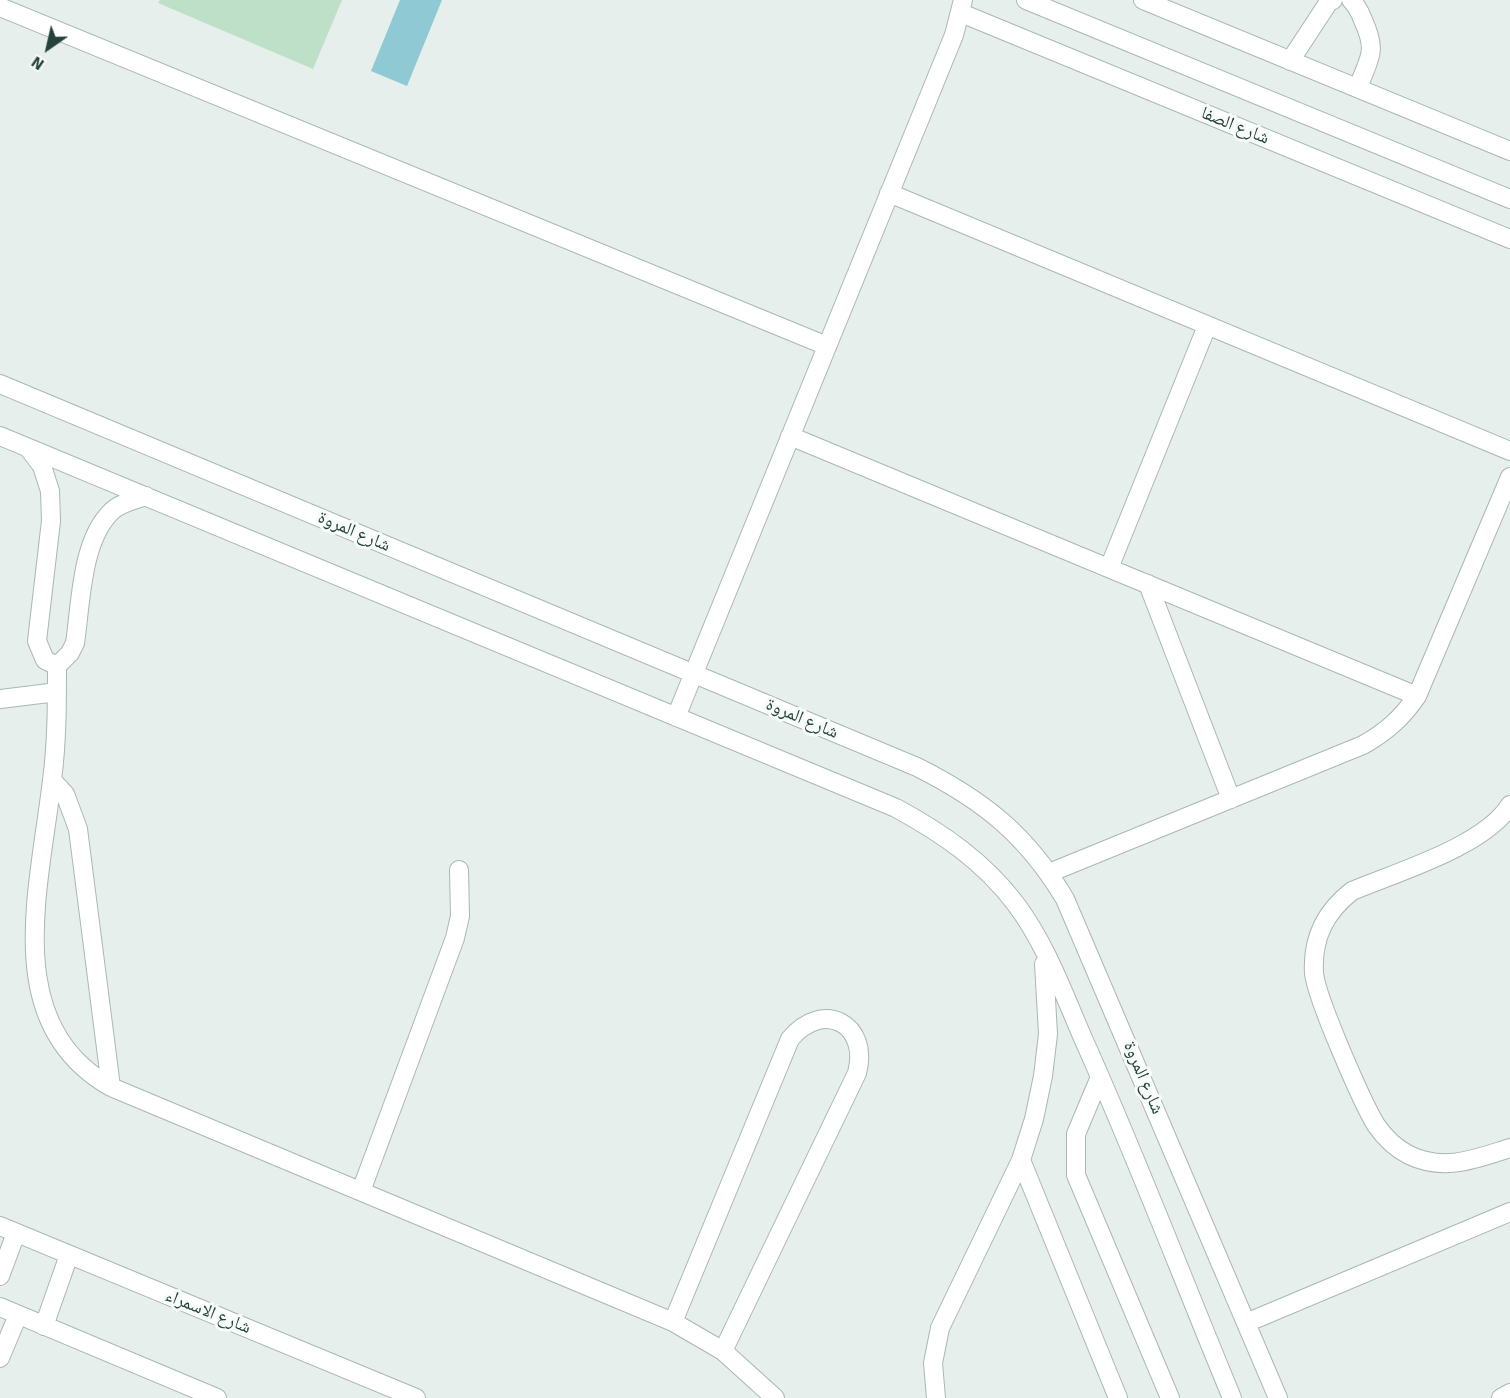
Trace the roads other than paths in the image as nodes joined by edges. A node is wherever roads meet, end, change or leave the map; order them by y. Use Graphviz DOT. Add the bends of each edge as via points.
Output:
graph roads {
  1 [pos="1026,0"];
  2 [pos="1143,0"];
  3 [pos="1333,0"];
  4 [pos="1351,0"];
  5 [pos="0,7"];
  6 [pos="962,7"];
  7 [pos="1290,61"];
  8 [pos="1358,88"];
  9 [pos="1510,151"];
  10 [pos="889,193"];
  11 [pos="1510,200"];
  12 [pos="1510,239"];
  13 [pos="1208,326"];
  14 [pos="827,346"];
  15 [pos="0,384"];
  16 [pos="0,436"];
  17 [pos="790,436"];
  18 [pos="28,447"];
  19 [pos="1510,451"];
  20 [pos="1510,477"];
  21 [pos="146,496"];
  22 [pos="1109,568"];
  23 [pos="1148,584"];
  24 [pos="57,666"];
  25 [pos="694,674"];
  26 [pos="57,692"];
  27 [pos="1417,696"];
  28 [pos="0,699"];
  29 [pos="676,717"];
  30 [pos="52,780"];
  31 [pos="1231,799"];
  32 [pos="1510,804"];
  33 [pos="459,870"];
  34 [pos="1050,873"];
  35 [pos="1042,948"];
  36 [pos="1100,1077"];
  37 [pos="111,1088"];
  38 [pos="1510,1148"];
  39 [pos="1021,1160"];
  40 [pos="361,1191"];
  41 [pos="1510,1212"];
  42 [pos="8,1230"];
  43 [pos="69,1255"];
  44 [pos="0,1276"];
  45 [pos="0,1307"];
  46 [pos="18,1315"];
  47 [pos="673,1322"];
  48 [pos="1246,1323"];
  49 [pos="44,1326"];
  50 [pos="723,1351"];
  51 [pos="0,1358"];
  52 [pos="1510,1393"];
  53 [pos="217,1398"];
  54 [pos="416,1398"];
  55 [pos="775,1398"];
  56 [pos="936,1398"];
  57 [pos="1118,1398"];
  58 [pos="1170,1398"];
  59 [pos="1232,1398"];
  60 [pos="1278,1398"];
  61 [pos="1501,1398"];
  1 -- 11 [label="street, شارع الصفا"];
  2 -- 7 [label="street"];
  3 -- 7 [label="street"];
  4 -- 8 [label="street" via="1358,7 1372,41"];
  5 -- 14 [label="street"];
  6 -- 10 [label="street"];
  6 -- 12 [label="street, شارع الصفا"];
  7 -- 8 [label="street"];
  8 -- 9 [label="street"];
  10 -- 13 [label="street"];
  10 -- 14 [label="street"];
  13 -- 19 [label="street"];
  13 -- 22 [label="street"];
  14 -- 17 [label="street"];
  15 -- 25 [label="street, شارع المروة"];
  16 -- 18 [label="street"];
  17 -- 22 [label="street"];
  17 -- 25 [label="street"];
  18 -- 21 [label="street"];
  18 -- 24 [label="street" via="42,466 50,491 51,521 37,641 45,660"];
  20 -- 27 [label="street"];
  21 -- 24 [label="street" via="113,509 99,526 90,546 75,643"];
  21 -- 29 [label="street"];
  22 -- 23 [label="street"];
  23 -- 27 [label="street"];
  23 -- 31 [label="street"];
  24 -- 26 [label="street"];
  25 -- 29 [label="street"];
  25 -- 34 [label="street, شارع المروة" via="956,786 1023,839"];
  26 -- 28 [label="street"];
  26 -- 30 [label="street"];
  27 -- 31 [label="street" via="1403,716 1363,745"];
  29 -- 35 [label="street" via="896,808 941,832 1002,888"];
  30 -- 37 [label="street" via="65,794 78,829"];
  30 -- 37 [label="street" via="22,953 26,988 39,1022 59,1052 85,1076"];
  31 -- 34 [label="street"];
  32 -- 38 [label="street" via="1497,821 1466,843 1352,891 1337,902 1321,927 1314,975 1368,1110 1386,1139 1397,1148 1443,1165 1460,1164"];
  33 -- 40 [label="street" via="455,938"];
  34 -- 48 [label="street, شارع المروة" via="1078,926"];
  35 -- 36 [label="street"];
  35 -- 39 [label="street" via="1048,1023 1043,1076"];
  36 -- 58 [label="street" via="1076,1134 1076,1175"];
  36 -- 59 [label="street"];
  37 -- 40 [label="street"];
  39 -- 56 [label="street" via="940,1328 933,1363"];
  39 -- 57 [label="street"];
  40 -- 47 [label="street"];
  41 -- 48 [label="street"];
  42 -- 43 [label="street, شارع الاسمراء"];
  42 -- 44 [label="street"];
  43 -- 49 [label="street"];
  43 -- 54 [label="street, شارع الاسمراء"];
  45 -- 46 [label="street"];
  46 -- 49 [label="street"];
  46 -- 51 [label="street"];
  47 -- 50 [label="street"];
  47 -- 50 [label="street" via="790,1039 801,1026 817,1019 833,1019 848,1027 858,1040 861,1057 857,1073"];
  48 -- 60 [label="street, شارع المروة"];
  49 -- 53 [label="street"];
  50 -- 55 [label="street"];
  52 -- 61 [label="street"];
}
